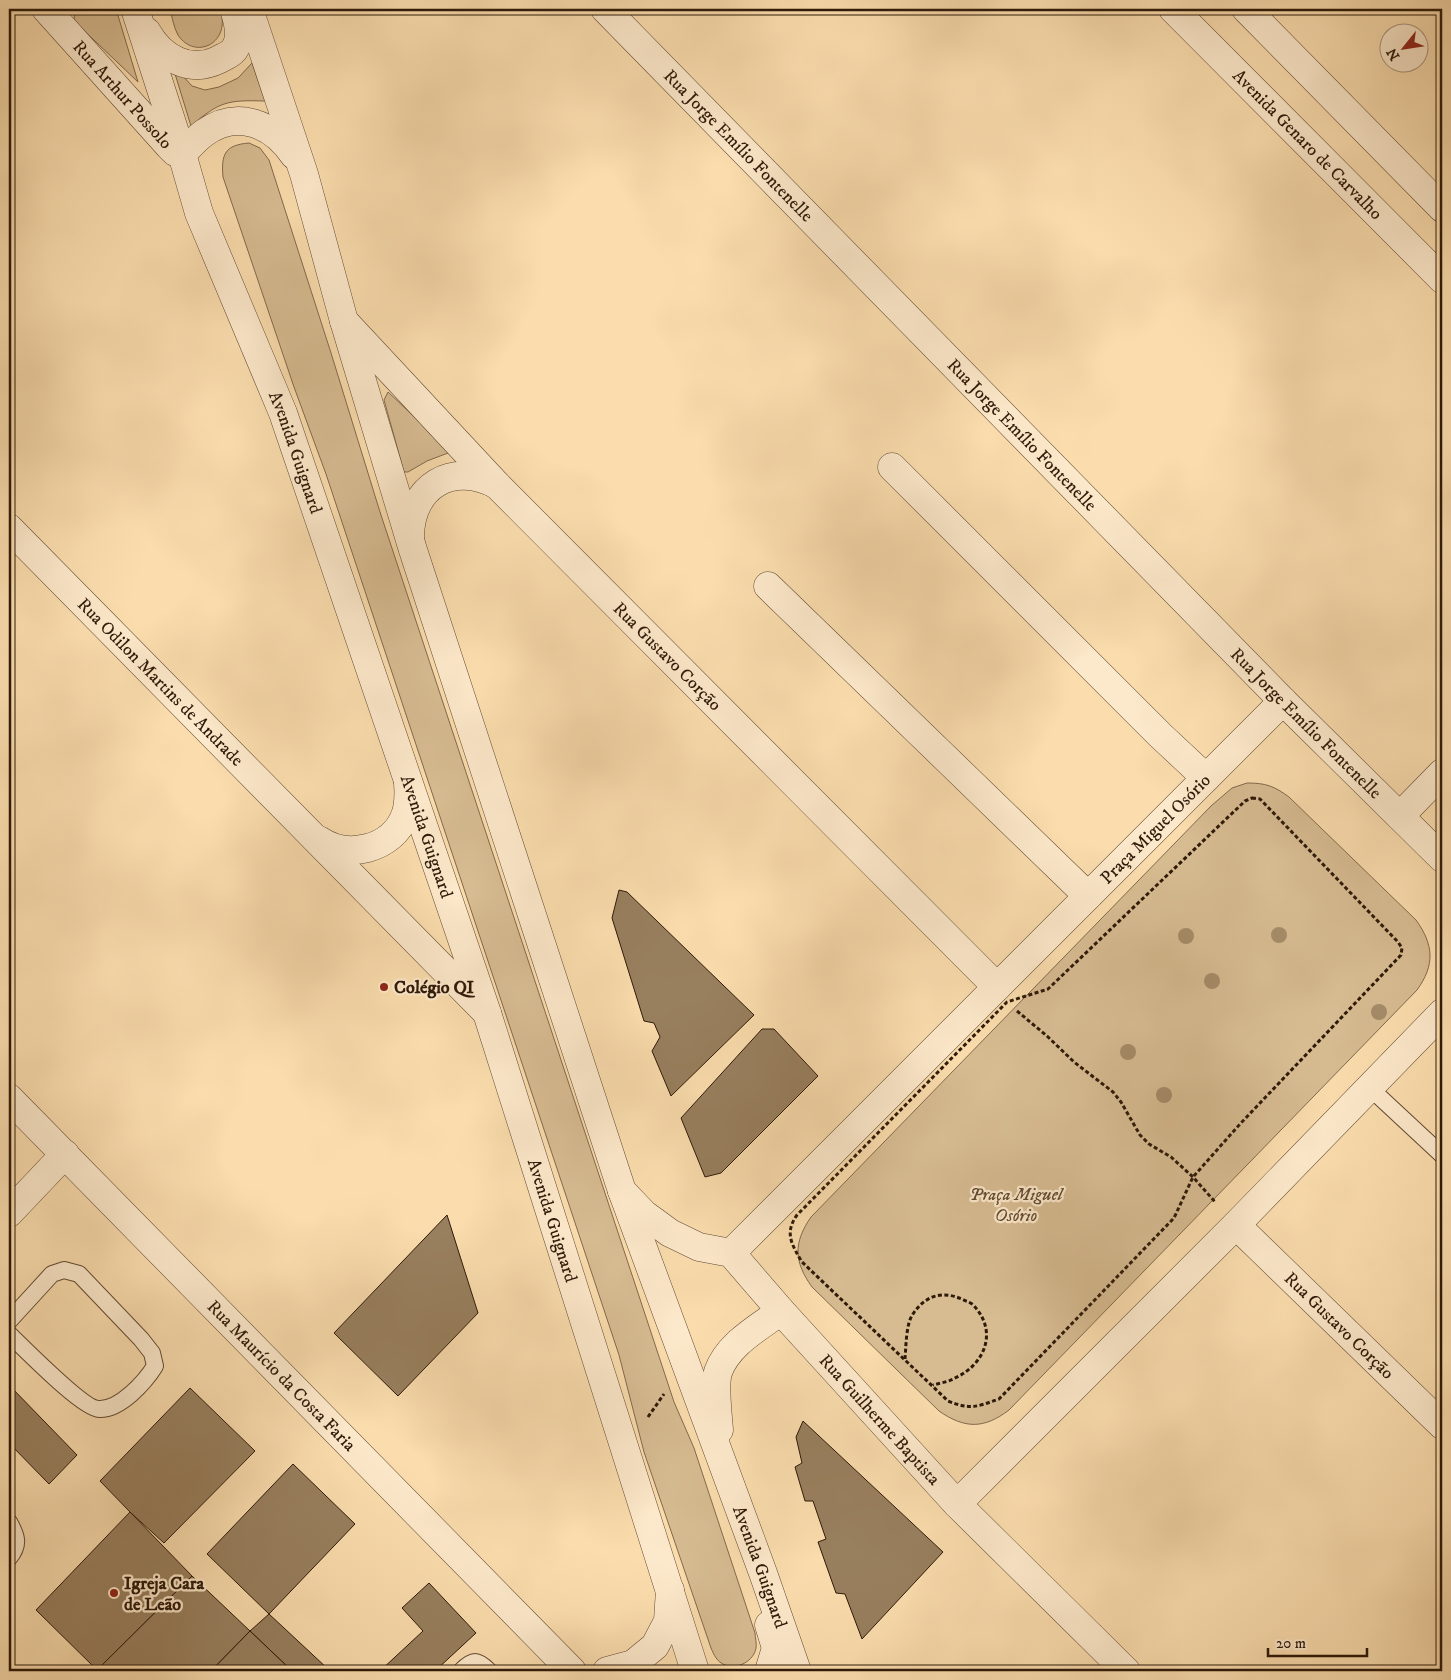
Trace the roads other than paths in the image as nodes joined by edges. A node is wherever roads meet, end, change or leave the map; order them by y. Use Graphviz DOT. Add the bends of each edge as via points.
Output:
graph roads {
  1 [pos="46,9"];
  2 [pos="234,9"];
  3 [pos="249,9"];
  4 [pos="605,9"];
  5 [pos="1173,9"];
  6 [pos="1246,9"];
  7 [pos="1274,9"];
  8 [pos="137,13"];
  9 [pos="1275,38"];
  10 [pos="182,154"];
  11 [pos="304,174"];
  12 [pos="1442,208"];
  13 [pos="1442,279"];
  14 [pos="344,321"];
  15 [pos="892,467"];
  16 [pos="497,485"];
  17 [pos="9,528"];
  18 [pos="413,550"];
  19 [pos="768,586"];
  20 [pos="1283,701"];
  21 [pos="1442,773"];
  22 [pos="1206,778"];
  23 [pos="408,782"];
  24 [pos="1400,816"];
  25 [pos="312,835"];
  26 [pos="1442,858"];
  27 [pos="1088,896"];
  28 [pos="1002,995"];
  29 [pos="488,1013"];
  30 [pos="1442,1013"];
  31 [pos="1370,1088"];
  32 [pos="9,1098"];
  33 [pos="65,1154"];
  34 [pos="1442,1155"];
  35 [pos="622,1191"];
  36 [pos="9,1213"];
  37 [pos="1236,1226"];
  38 [pos="731,1253"];
  39 [pos="781,1311"];
  40 [pos="9,1321"];
  41 [pos="9,1334"];
  42 [pos="1442,1425"];
  43 [pos="721,1459"];
  44 [pos="956,1504"];
  45 [pos="9,1522"];
  46 [pos="9,1558"];
  47 [pos="763,1573"];
  48 [pos="670,1590"];
  49 [pos="563,1662"];
  50 [pos="696,1666"];
  51 [pos="461,1671"];
  52 [pos="489,1671"];
  53 [pos="603,1671"];
  54 [pos="607,1671"];
  55 [pos="769,1671"];
  56 [pos="796,1671"];
  57 [pos="1126,1671"];
  1 -- 10 [label="street, Rua Arthur Possolo" via="174,152"];
  2 -- 8 [label="street" via="239,25 234,49 213,62 197,65 166,55 154,44"];
  3 -- 11 [label="street, Avenida Guignard"];
  4 -- 20 [label="street, Rua Jorge Emílio Fontenelle"];
  5 -- 13 [label="street, Avenida Genaro de Carvalho"];
  6 -- 9 [label="street"];
  7 -- 9 [label="street"];
  8 -- 10 [label="street, Avenida Guignard"];
  9 -- 12 [label="street"];
  10 -- 11 [label="street" via="212,129 232,123 259,124 281,139"];
  10 -- 23 [label="street, Avenida Guignard" via="198,213 283,413"];
  11 -- 14 [label="street, Avenida Guignard"];
  14 -- 16 [label="street, Rua Gustavo Corção"];
  14 -- 18 [label="street, Avenida Guignard"];
  15 -- 22 [label="street" via="1160,736"];
  16 -- 18 [label="street" via="473,476 448,478 436,483 418,501 413,512 410,538"];
  16 -- 28 [label="street, Rua Gustavo Corção"];
  17 -- 25 [label="street, Rua Odilon Martins de Andrade"];
  18 -- 35 [label="street, Avenida Guignard"];
  19 -- 27 [label="street"];
  20 -- 22 [label="street, Praça Miguel Osório"];
  20 -- 24 [label="street, Rua Jorge Emílio Fontenelle"];
  21 -- 24 [label="street"];
  22 -- 27 [label="street, Praça Miguel Osório"];
  23 -- 25 [label="street, Rua Odilon Martins de Andrade" via="409,800 404,817 380,844 363,850 344,851 327,846"];
  23 -- 29 [label="street, Avenida Guignard"];
  24 -- 26 [label="street, Rua Jorge Emílio Fontenelle"];
  25 -- 29 [label="street, Rua Odilon Martins de Andrade"];
  27 -- 28 [label="street, Praça Miguel Osório"];
  28 -- 38 [label="street, Praça Miguel Osório"];
  29 -- 48 [label="street, Avenida Guignard"];
  30 -- 31 [label="street"];
  31 -- 34 [label="lane"];
  31 -- 37 [label="street"];
  32 -- 33 [label="street, Rua Maurício da Costa Faria"];
  33 -- 36 [label="street"];
  33 -- 49 [label="street, Rua Maurício da Costa Faria"];
  35 -- 38 [label="street" via="670,1234 699,1247"];
  35 -- 43 [label="street, Avenida Guignard"];
  37 -- 42 [label="street, Rua Gustavo Corção"];
  37 -- 44 [label="street"];
  38 -- 39 [label="street, Rua Guilherme Baptista"];
  39 -- 43 [label="street" via="729,1351 718,1373"];
  39 -- 44 [label="street, Rua Guilherme Baptista"];
  40 -- 41 [label="lane" via="52,1274 64,1270 79,1274 141,1339 152,1353 155,1366 125,1399 110,1408 97,1410 80,1400"];
  43 -- 47 [label="street, Avenida Guignard"];
  44 -- 57 [label="street, Rua Guilherme Baptista"];
  45 -- 46 [label="lane" via="16,1534 16,1545"];
  47 -- 55 [label="street" via="760,1591 776,1648"];
  47 -- 56 [label="street, Avenida Guignard"];
  48 -- 50 [label="street, Avenida Guignard"];
  48 -- 54 [label="street" via="668,1621 655,1646 633,1664"];
  49 -- 53 [label="street, Rua Maurício da Costa Faria" via="578,1668"];
  51 -- 52 [label="lane" via="468,1664 481,1662"];
}
